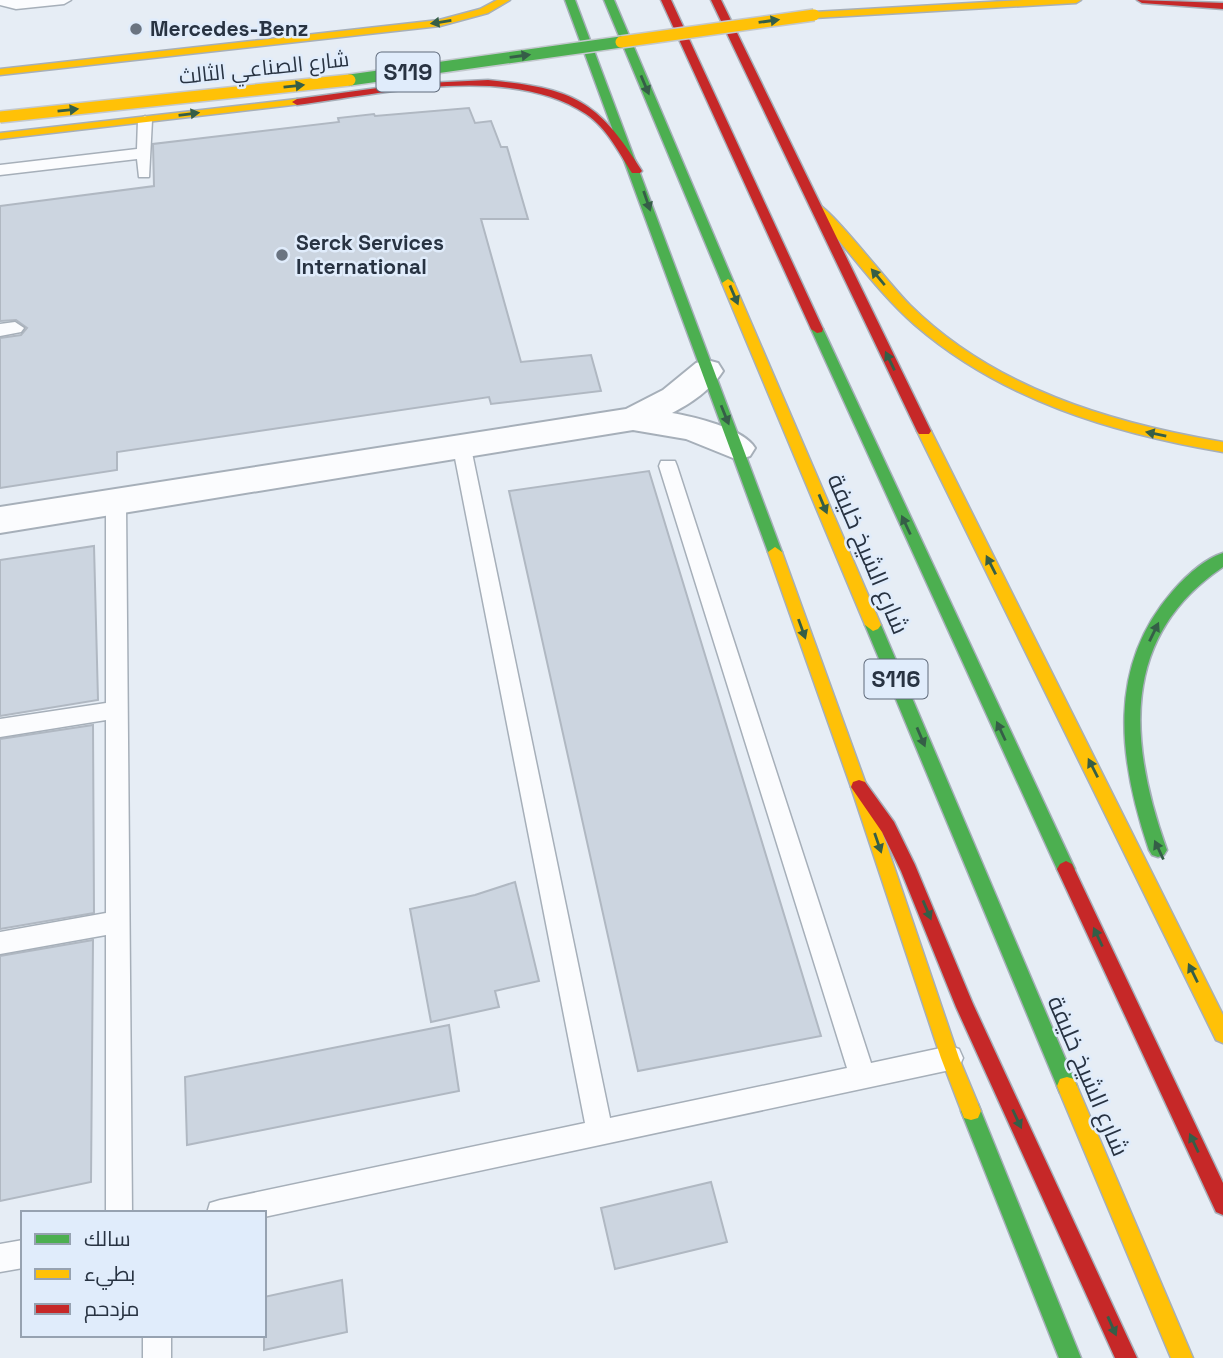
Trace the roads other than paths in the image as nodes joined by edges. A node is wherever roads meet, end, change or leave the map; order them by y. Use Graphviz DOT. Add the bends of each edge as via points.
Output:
graph roads {
  1 [pos="57,0"];
  2 [pos="505,0"];
  3 [pos="570,0"];
  4 [pos="609,0"];
  5 [pos="666,0"];
  6 [pos="948,0"];
  7 [pos="1076,0"];
  8 [pos="1142,0"];
  9 [pos="0,1"];
  10 [pos="1223,6"];
  11 [pos="705,9"];
  12 [pos="734,9"];
  13 [pos="814,15"];
  14 [pos="569,30"];
  15 [pos="0,72"];
  16 [pos="0,117"];
  17 [pos="145,120"];
  18 [pos="0,136"];
  19 [pos="145,153"];
  20 [pos="0,170"];
  21 [pos="636,171"];
  22 [pos="144,174"];
  23 [pos="816,207"];
  24 [pos="707,371"];
  25 [pos="633,419"];
  26 [pos="1223,447"];
  27 [pos="462,448"];
  28 [pos="738,448"];
  29 [pos="668,466"];
  30 [pos="116,503"];
  31 [pos="0,520"];
  32 [pos="1223,559"];
  33 [pos="116,710"];
  34 [pos="0,729"];
  35 [pos="859,787"];
  36 [pos="1168,870"];
  37 [pos="118,922"];
  38 [pos="0,943"];
  39 [pos="1223,1034"];
  40 [pos="950,1058"];
  41 [pos="863,1077"];
  42 [pos="600,1133"];
  43 [pos="1223,1205"];
  44 [pos="119,1211"];
  45 [pos="230,1211"];
  46 [pos="21,1254"];
  47 [pos="0,1258"];
  48 [pos="156,1337"];
  49 [pos="157,1358"];
  50 [pos="1070,1358"];
  51 [pos="1126,1358"];
  52 [pos="1182,1358"];
  1 -- 9 [label="lane" via="16,5"];
  2 -- 15 [label="main road, one-way" via="440,23"];
  3 -- 21 [label="main road"];
  4 -- 52 [label="main road, شارع الشيخ خليفة / S116, one-way"];
  43 -- 5 [label="main road, شارع الشيخ خليفة / S116, one-way"];
  6 -- 13 [label="main road, شارع الصناعي الثالث / S119"];
  7 -- 13 [label="main road"];
  8 -- 10 [label="main road"];
  11 -- 12 [label="main road"];
  11 -- 14 [label="main road"];
  11 -- 23 [label="main road"];
  16 -- 13 [label="main road, شارع الصناعي الثالث / S119, one-way, bridge" via="347,80"];
  17 -- 18 [label="main road"];
  17 -- 19 [label="lane"];
  17 -- 21 [label="main road, one-way" via="447,85 517,84 562,96 580,106 608,129"];
  19 -- 20 [label="lane"];
  19 -- 22 [label="lane"];
  21 -- 24 [label="main road, one-way"];
  26 -- 23 [label="main road, one-way" via="1143,431 1079,410 974,361 921,322"];
  39 -- 23 [label="main road, one-way"];
  24 -- 25 [label="street" via="675,398"];
  24 -- 28 [label="main road, one-way"];
  25 -- 27 [label="street"];
  25 -- 28 [label="street" via="692,428"];
  27 -- 30 [label="street"];
  27 -- 42 [label="lane"];
  28 -- 35 [label="main road, one-way"];
  29 -- 41 [label="lane"];
  30 -- 31 [label="street"];
  30 -- 33 [label="lane"];
  36 -- 32 [label="main road, one-way" via="1137,792 1131,702 1140,660 1158,622 1186,587"];
  33 -- 34 [label="lane"];
  33 -- 37 [label="lane"];
  35 -- 40 [label="main road, one-way"];
  35 -- 51 [label="main road, one-way" via="888,827 909,870 965,1007"];
  37 -- 38 [label="lane"];
  37 -- 44 [label="lane"];
  40 -- 41 [label="lane"];
  40 -- 50 [label="main road"];
  41 -- 42 [label="lane"];
  42 -- 45 [label="lane"];
  46 -- 47 [label="lane"];
  48 -- 49 [label="lane"];
}
